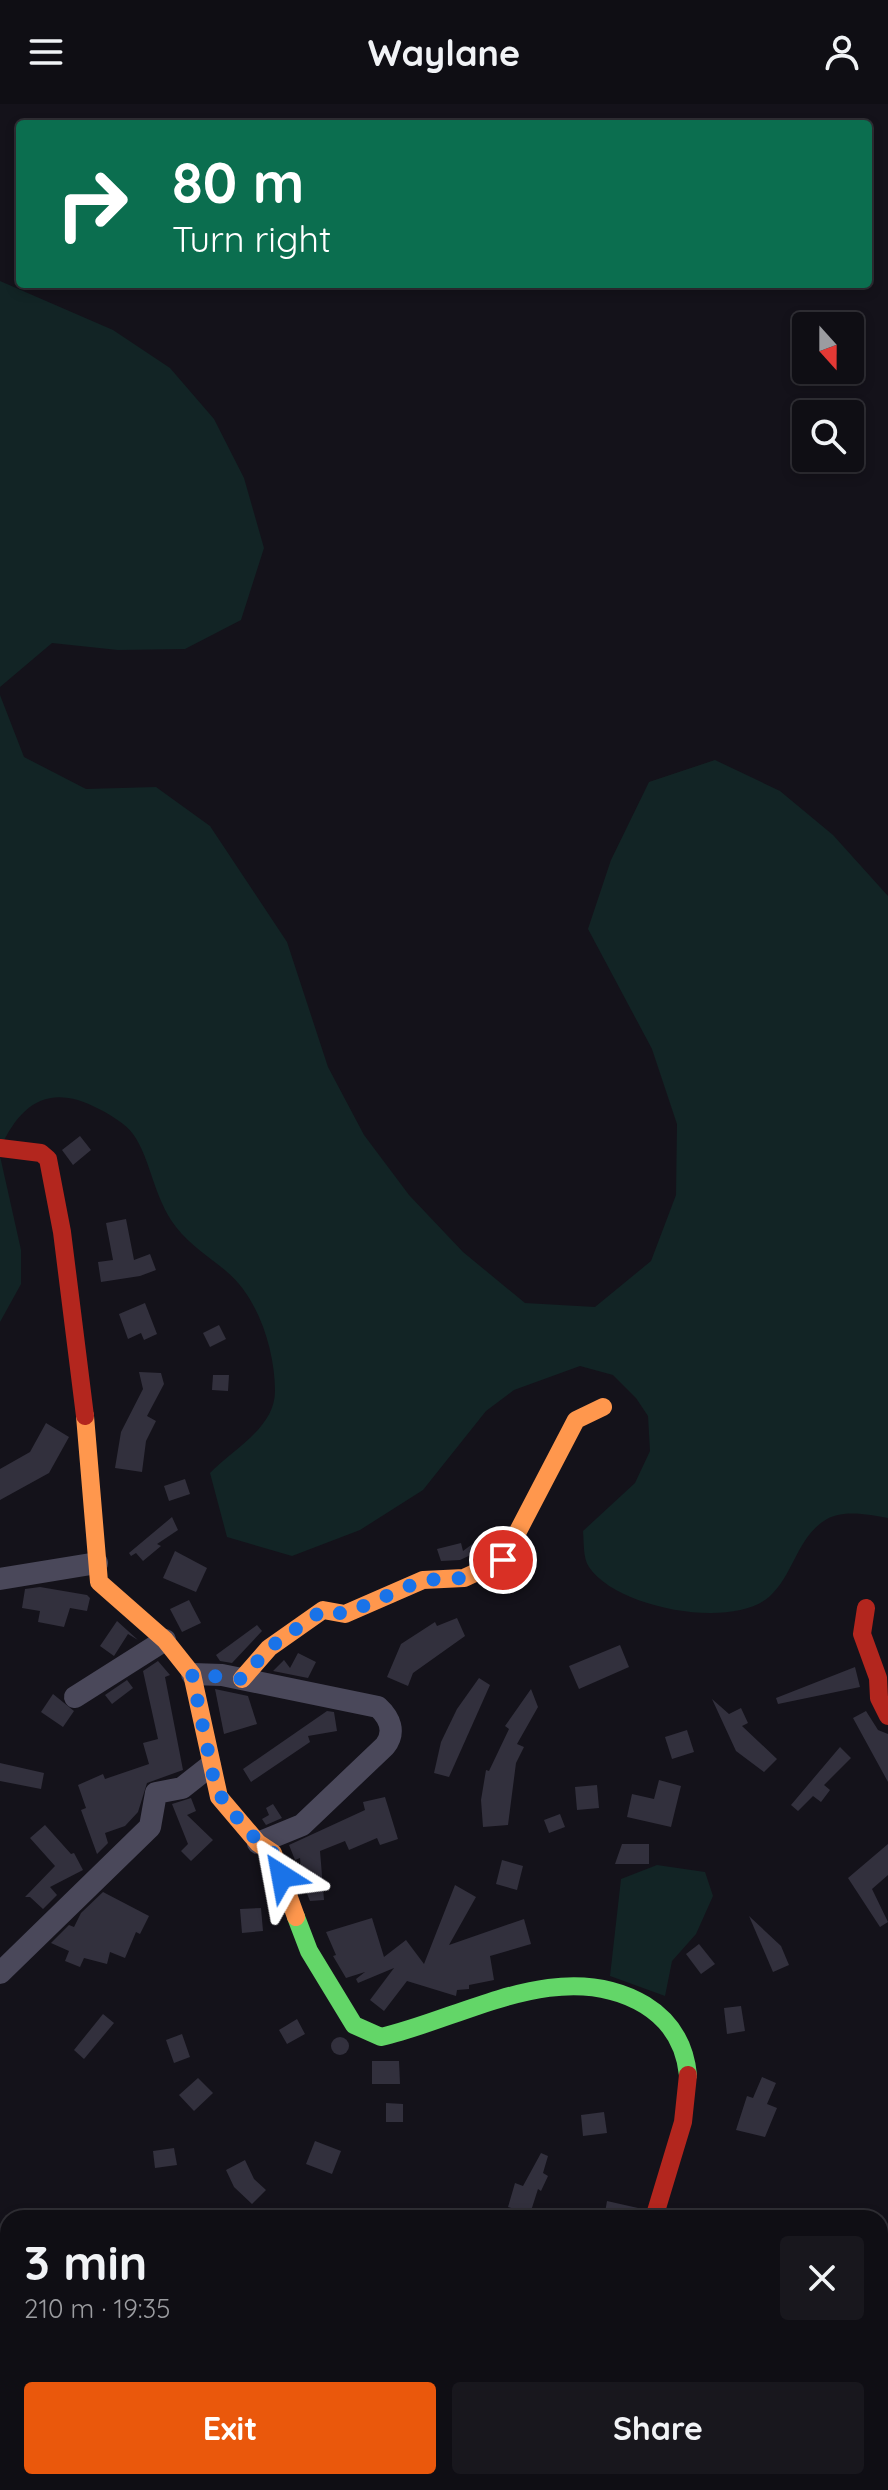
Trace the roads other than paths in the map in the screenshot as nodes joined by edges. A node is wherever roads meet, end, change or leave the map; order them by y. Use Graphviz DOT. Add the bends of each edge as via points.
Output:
graph roads {
  1 [pos="0,1148"];
  2 [pos="603,1407"];
  3 [pos="97,1563"];
  4 [pos="0,1579"];
  5 [pos="866,1608"];
  6 [pos="165,1640"];
  7 [pos="192,1674"];
  8 [pos="242,1679"];
  9 [pos="75,1697"];
  10 [pos="888,1716"];
  11 [pos="210,1766"];
  12 [pos="258,1843"];
  13 [pos="0,1973"];
  14 [pos="656,2210"];
  1 -- 3 [label="street" via="41,1153 48,1159 87,1436"];
  2 -- 8 [label="street" via="576,1420 503,1560 464,1578 423,1580 345,1614 323,1610 269,1648"];
  3 -- 4 [label="street"];
  3 -- 6 [label="street" via="105,1589"];
  5 -- 10 [label="street" via="862,1634"];
  6 -- 7 [label="street"];
  6 -- 9 [label="street"];
  7 -- 8 [label="street"];
  7 -- 11 [label="street"];
  8 -- 12 [label="street" via="378,1707 391,1729 385,1746 302,1825"];
  11 -- 12 [label="street" via="219,1797"];
  11 -- 13 [label="street" via="182,1788 156,1793 150,1827"];
  12 -- 14 [label="street" via="273,1853 309,1951 354,2025 364,2031 388,2036 530,1991 594,1984 631,1995 670,2024 686,2063 689,2087 685,2118"];
}
